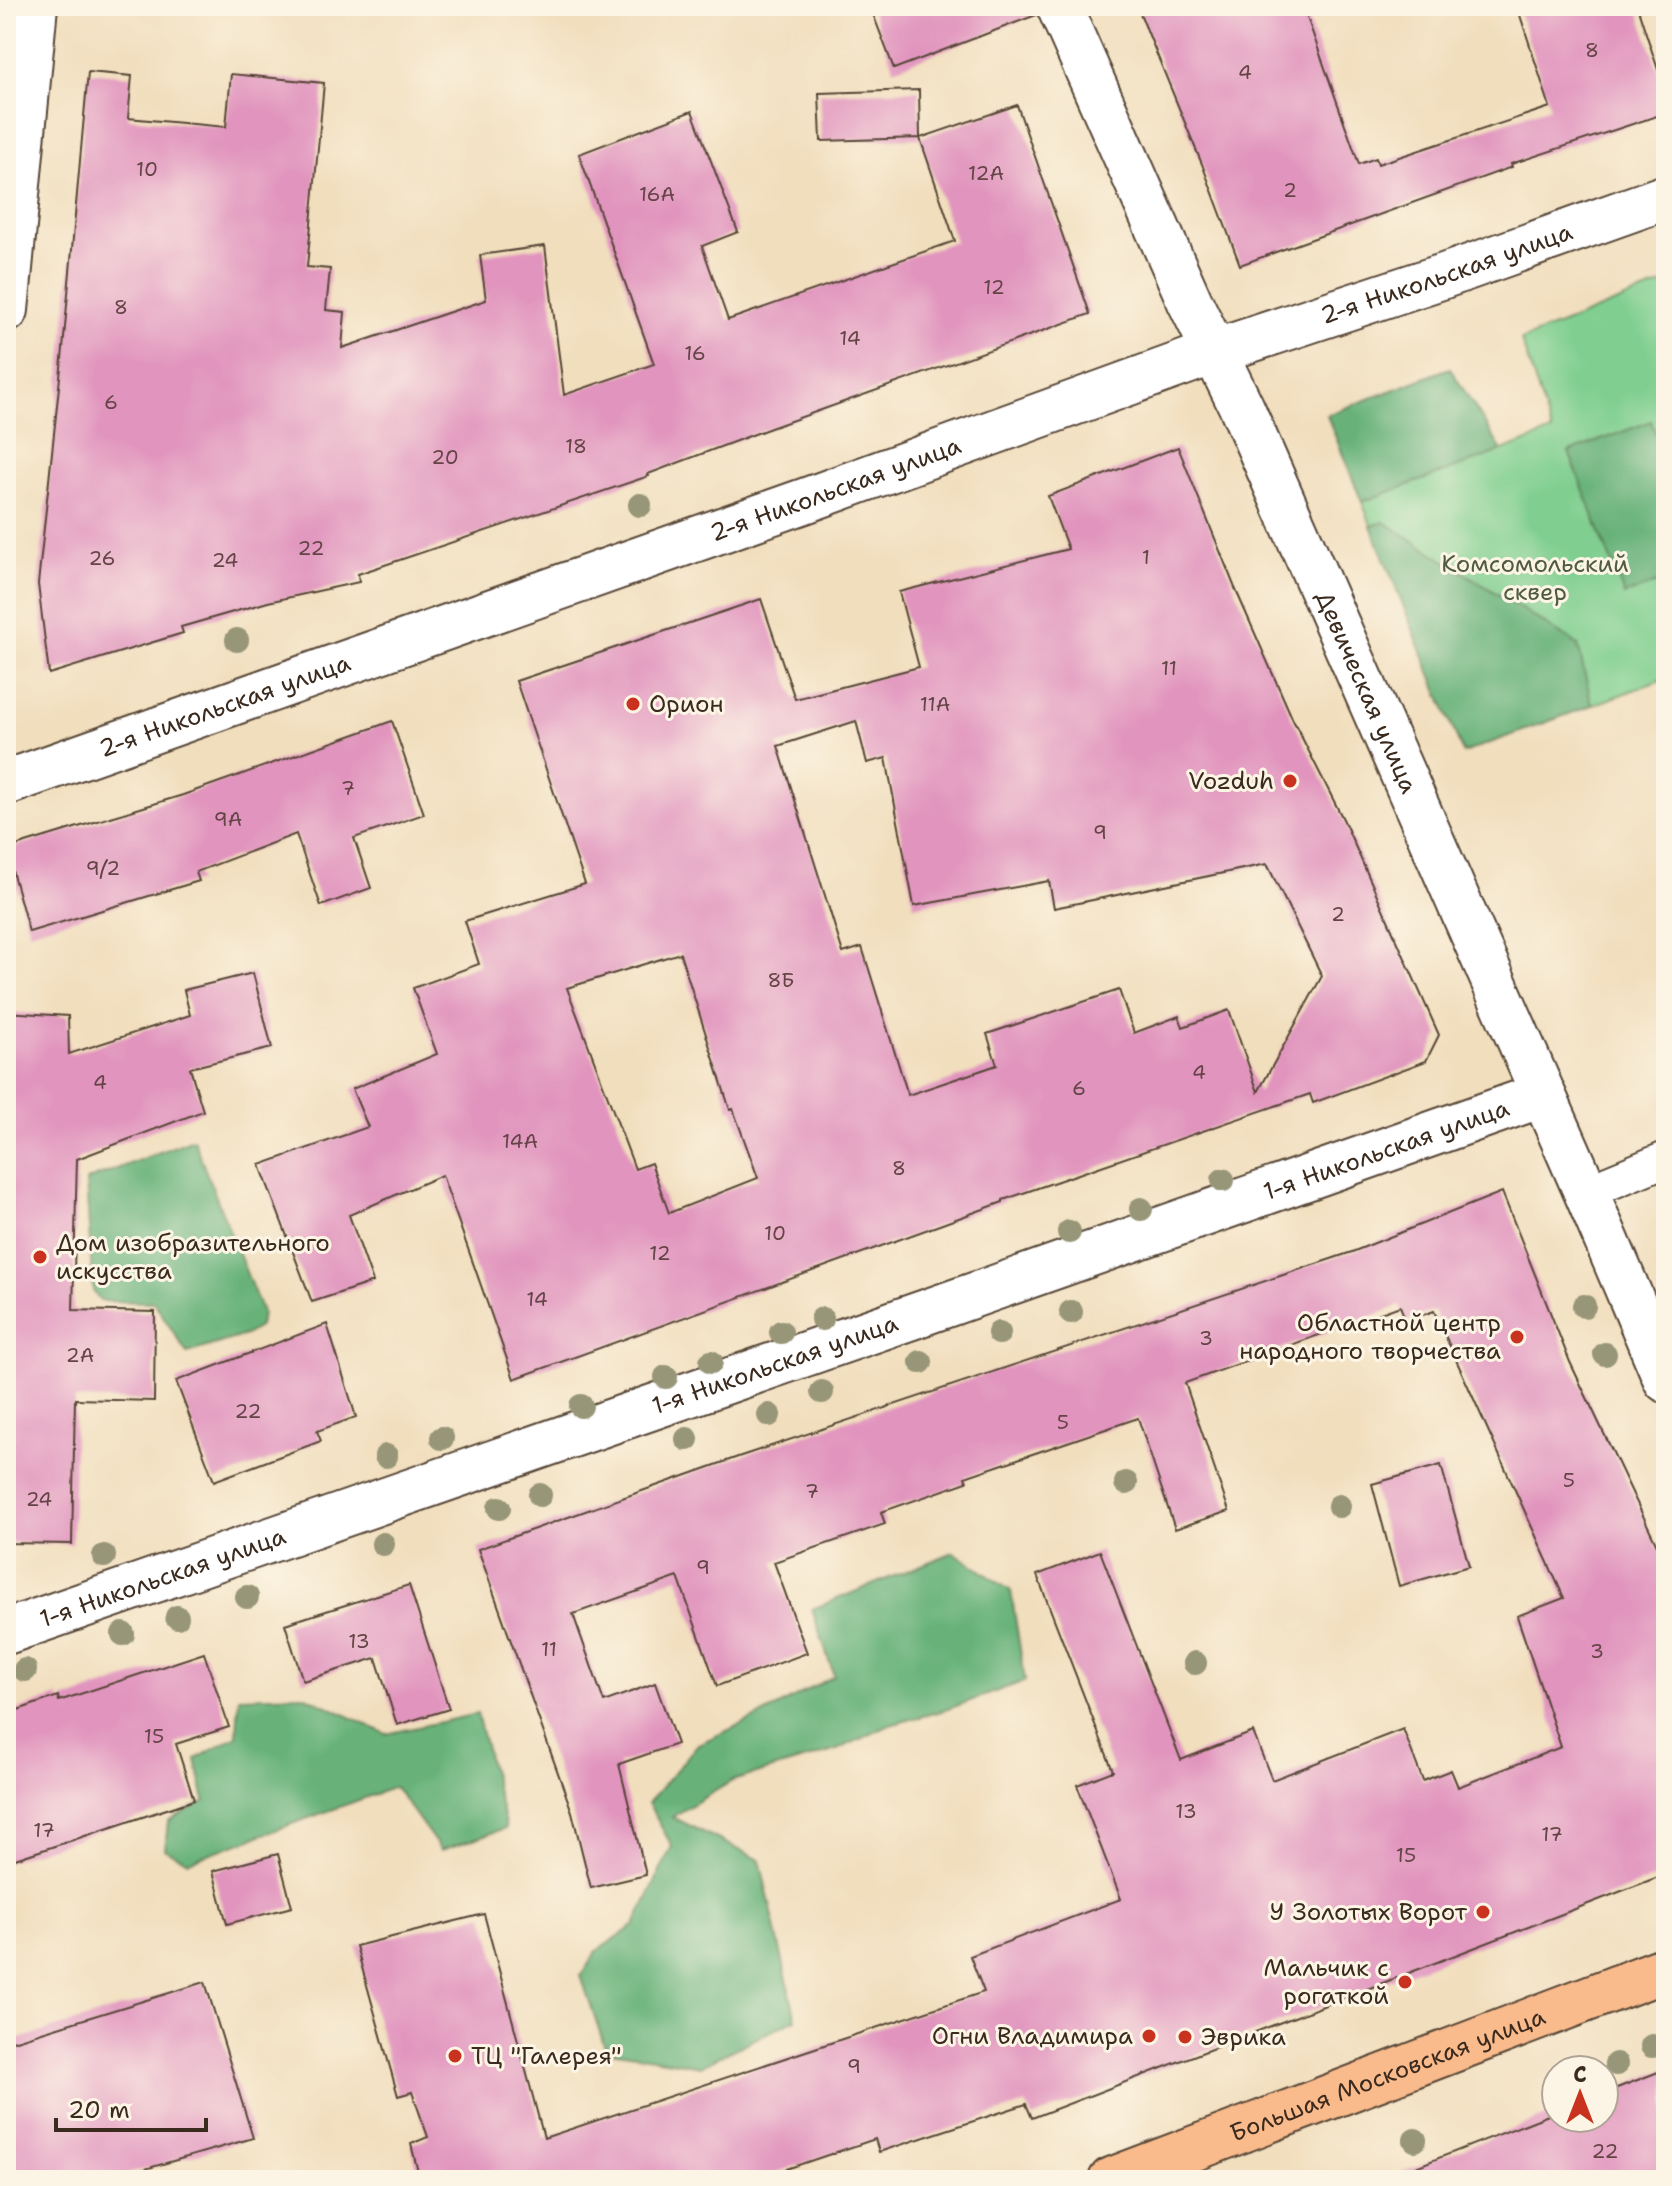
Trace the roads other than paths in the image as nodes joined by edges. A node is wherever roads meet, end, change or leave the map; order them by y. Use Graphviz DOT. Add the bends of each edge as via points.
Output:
graph roads {
  1 [pos="35,6"];
  2 [pos="1059,6"];
  3 [pos="1666,197"];
  4 [pos="6,310"];
  5 [pos="1214,352"];
  6 [pos="6,783"];
  7 [pos="1542,1095"];
  8 [pos="1666,1159"];
  9 [pos="1586,1192"];
  10 [pos="1666,1380"];
  11 [pos="6,1632"];
  12 [pos="1666,1969"];
  13 [pos="1111,2180"];
  1 -- 4 [label="street"];
  2 -- 5 [label="street, Девическая улица"];
  3 -- 5 [label="street, 2-я Никольская улица"];
  5 -- 6 [label="street, 2-я Никольская улица"];
  5 -- 7 [label="street, Девическая улица"];
  7 -- 9 [label="street, Девическая улица"];
  7 -- 11 [label="street, 1-я Никольская улица"];
  8 -- 9 [label="street"];
  9 -- 10 [label="street, Девическая улица"];
  12 -- 13 [label="main road, Большая Московская улица"];
}
